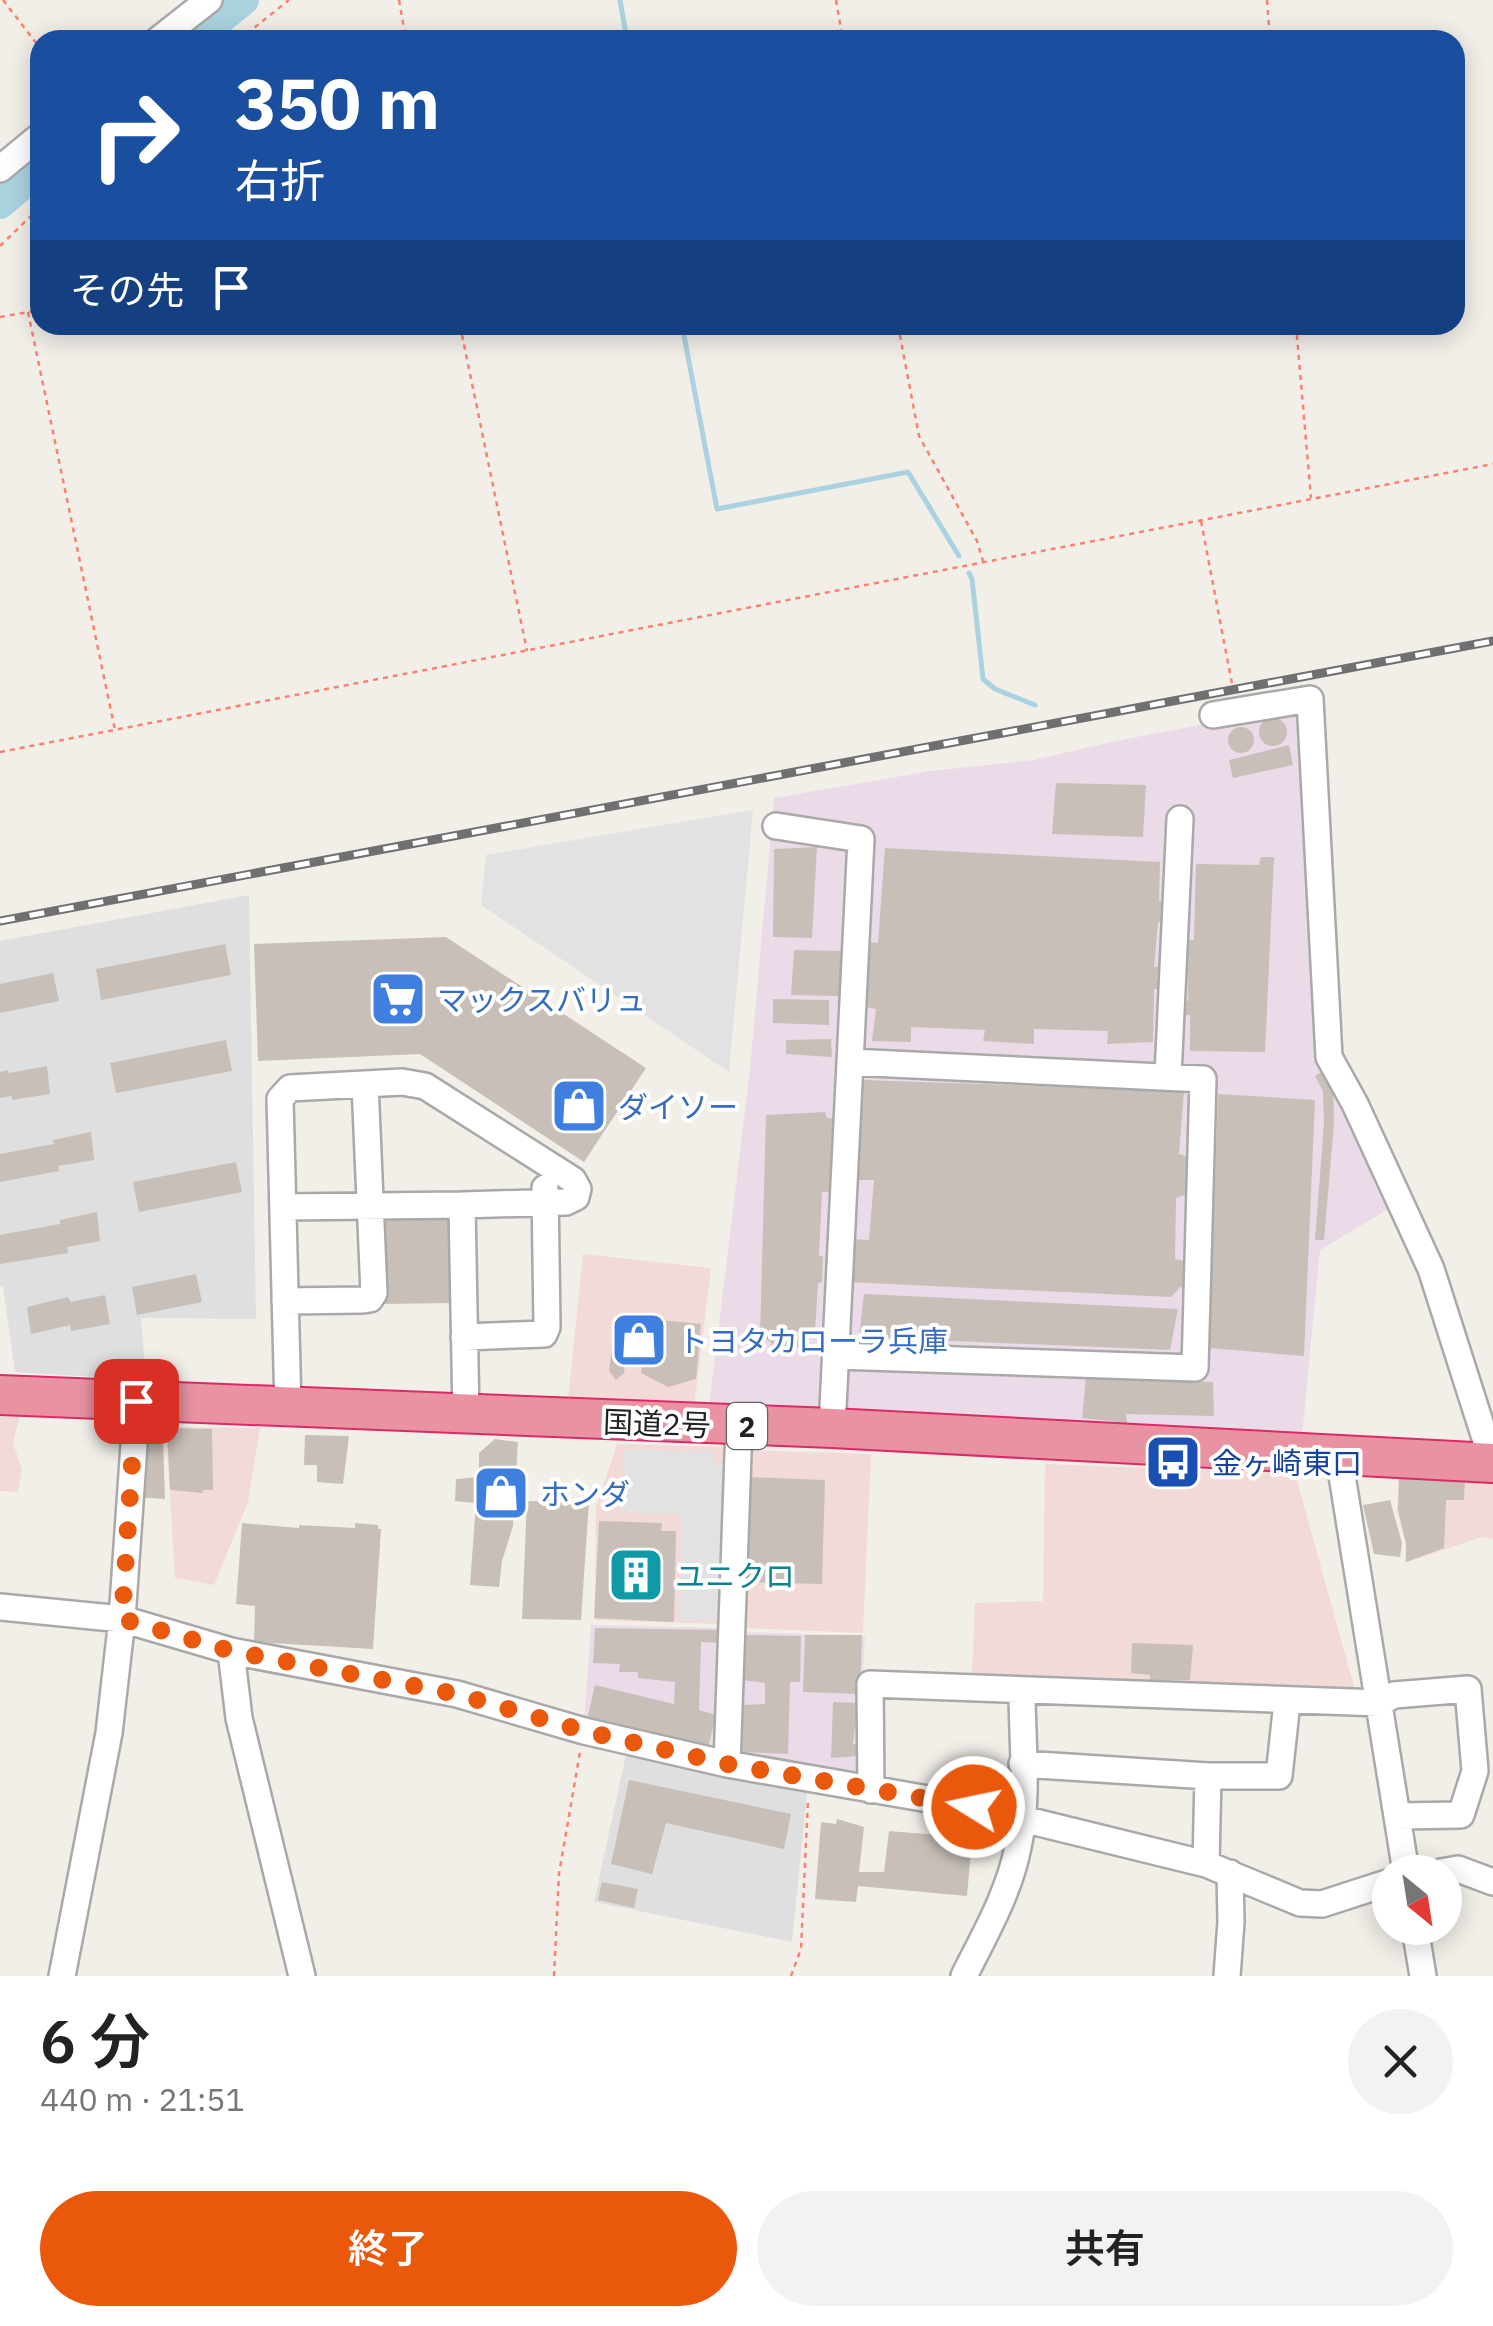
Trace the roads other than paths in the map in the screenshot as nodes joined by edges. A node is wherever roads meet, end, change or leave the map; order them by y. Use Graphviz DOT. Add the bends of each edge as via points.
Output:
graph roads {
  1 [pos="209,0"];
  2 [pos="171,30"];
  3 [pos="30,144"];
  4 [pos="0,169"];
  5 [pos="1225,712"];
  6 [pos="1180,819"];
  7 [pos="776,826"];
  8 [pos="850,1062"];
  9 [pos="1168,1076"];
  10 [pos="365,1084"];
  11 [pos="544,1202"];
  12 [pos="462,1204"];
  13 [pos="371,1206"];
  14 [pos="283,1207"];
  15 [pos="285,1301"];
  16 [pos="464,1337"];
  17 [pos="836,1356"];
  18 [pos="0,1395"];
  19 [pos="136,1401"];
  20 [pos="288,1408"];
  21 [pos="466,1415"];
  22 [pos="739,1426"];
  23 [pos="832,1428"];
  24 [pos="1339,1457"];
  25 [pos="1493,1463"];
  26 [pos="0,1606"];
  27 [pos="122,1619"];
  28 [pos="231,1651"];
  29 [pos="1022,1691"];
  30 [pos="1288,1702"];
  31 [pos="1380,1703"];
  32 [pos="727,1764"];
  33 [pos="1022,1764"];
  34 [pos="1208,1776"];
  35 [pos="871,1790"];
  36 [pos="1398,1816"];
  37 [pos="1022,1821"];
  38 [pos="1404,1855"];
  39 [pos="1218,1868"];
  40 [pos="1462,1870"];
  41 [pos="1493,1882"];
  42 [pos="1372,1888"];
  43 [pos="1418,1945"];
  44 [pos="62,1976"];
  45 [pos="302,1976"];
  46 [pos="964,1976"];
  47 [pos="1227,1976"];
  48 [pos="1423,1976"];
  1 -- 2 [label="street"];
  3 -- 4 [label="street"];
  5 -- 25 [label="street" via="1310,698 1328,1056 1431,1269"];
  6 -- 9 [label="street"];
  7 -- 8 [label="street" via="861,839"];
  8 -- 9 [label="street"];
  8 -- 17 [label="street"];
  9 -- 17 [label="street" via="1202,1079 1195,1368"];
  10 -- 11 [label="street" via="426,1086 573,1180 576,1198"];
  10 -- 13 [label="street"];
  10 -- 14 [label="street" via="283,1092"];
  11 -- 12 [label="street"];
  11 -- 16 [label="street" via="544,1334"];
  12 -- 13 [label="street"];
  12 -- 16 [label="street"];
  13 -- 14 [label="street"];
  13 -- 15 [label="street" via="370,1299"];
  14 -- 15 [label="street"];
  15 -- 20 [label="street"];
  16 -- 21 [label="street"];
  17 -- 23 [label="street"];
  18 -- 19 [label="highway, 国道2号 / 2"];
  19 -- 20 [label="highway, 国道2号 / 2"];
  19 -- 27 [label="street"];
  20 -- 21 [label="highway, 国道2号 / 2"];
  21 -- 22 [label="highway, 国道2号 / 2"];
  22 -- 23 [label="highway, 国道2号 / 2"];
  22 -- 32 [label="street"];
  23 -- 24 [label="highway, 国道2号 / 2"];
  24 -- 25 [label="highway, 国道2号 / 2"];
  24 -- 31 [label="street"];
  26 -- 27 [label="street"];
  27 -- 28 [label="street"];
  27 -- 44 [label="street" via="109,1734"];
  28 -- 32 [label="street" via="457,1694"];
  28 -- 45 [label="street" via="239,1718"];
  29 -- 30 [label="street"];
  29 -- 33 [label="street"];
  29 -- 35 [label="street" via="870,1684"];
  30 -- 31 [label="street"];
  30 -- 34 [label="street" via="1279,1776"];
  31 -- 36 [label="street"];
  31 -- 36 [label="street" via="1394,1694 1468,1689 1475,1772 1461,1815"];
  32 -- 35 [label="street"];
  33 -- 34 [label="street"];
  33 -- 37 [label="street"];
  34 -- 39 [label="street"];
  35 -- 37 [label="street"];
  36 -- 38 [label="street"];
  37 -- 39 [label="street"];
  37 -- 46 [label="street" via="1002,1902"];
  39 -- 42 [label="street" via="1300,1902 1322,1904"];
  39 -- 47 [label="street" via="1232,1922"];
  40 -- 41 [label="street"];
  43 -- 48 [label="street"];
}
